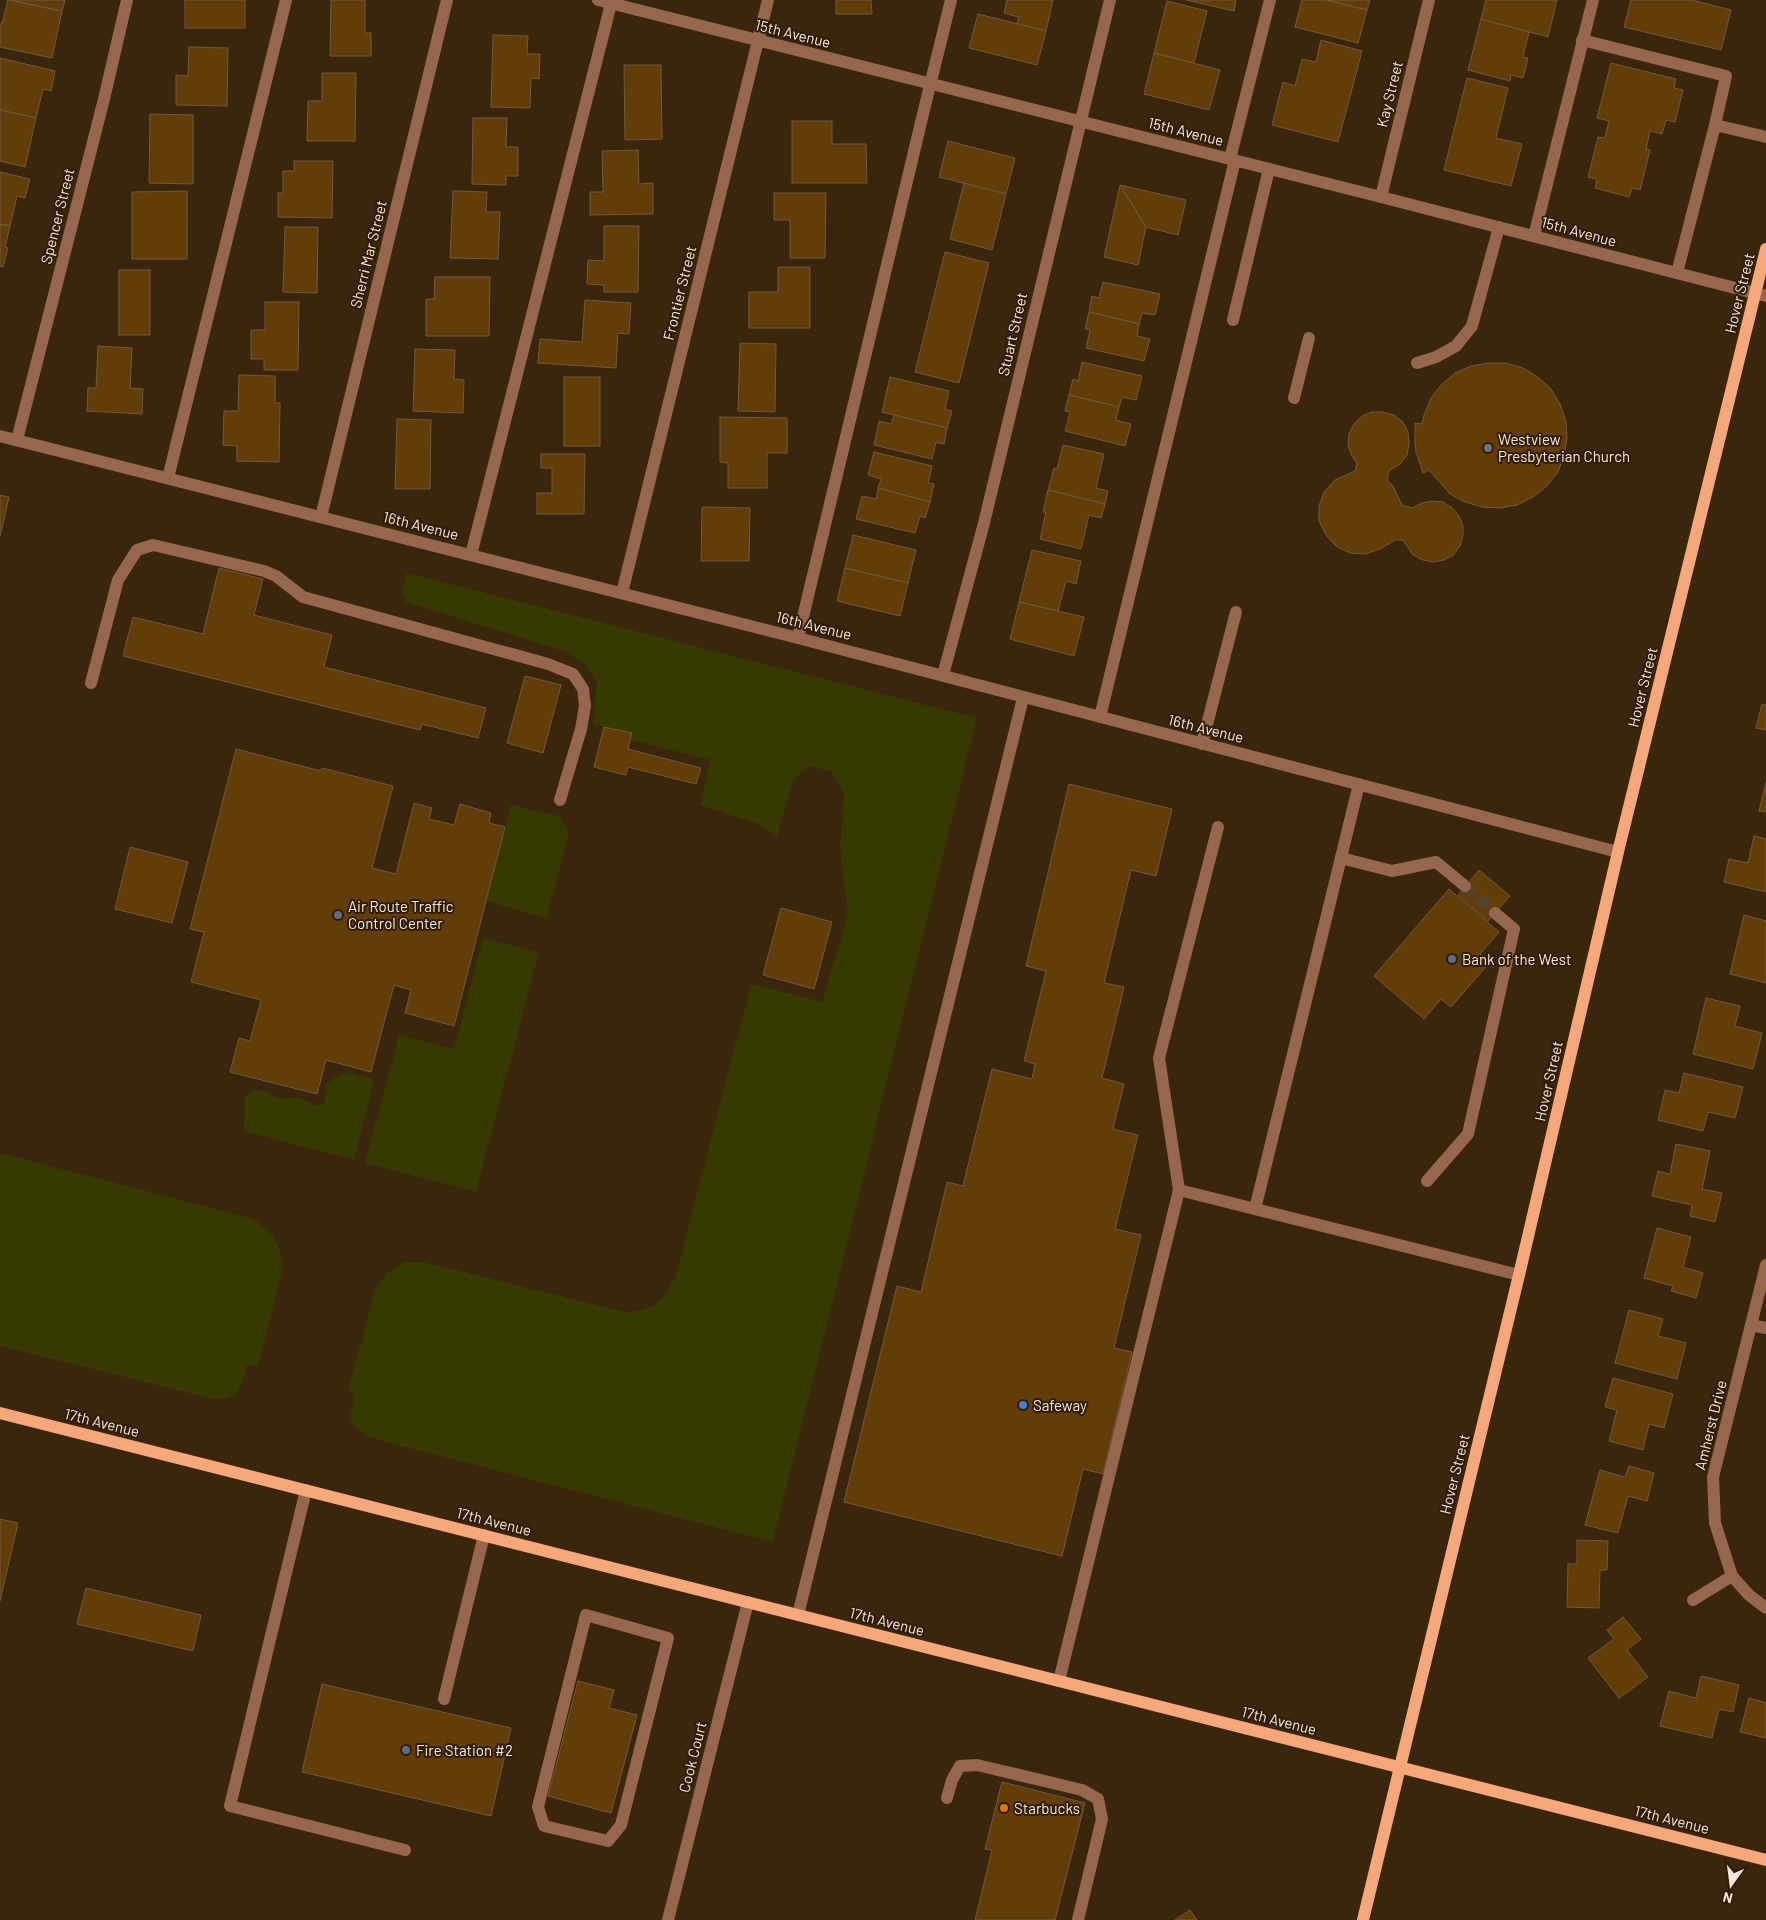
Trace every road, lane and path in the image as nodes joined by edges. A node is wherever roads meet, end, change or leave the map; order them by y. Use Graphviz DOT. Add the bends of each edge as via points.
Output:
graph roads {
  1 [pos="127,0"];
  2 [pos="286,0"];
  3 [pos="447,0"];
  4 [pos="598,0"];
  5 [pos="768,0"];
  6 [pos="952,0"];
  7 [pos="1110,0"];
  8 [pos="1270,0"];
  9 [pos="1429,0"];
  10 [pos="1593,0"];
  11 [pos="611,2"];
  12 [pos="1582,40"];
  13 [pos="758,41"];
  14 [pos="930,84"];
  15 [pos="1079,122"];
  16 [pos="1715,125"];
  17 [pos="1766,137"];
  18 [pos="1232,160"];
  19 [pos="1269,169"];
  20 [pos="1381,197"];
  21 [pos="1499,227"];
  22 [pos="1534,236"];
  23 [pos="1766,249"];
  24 [pos="1678,273"];
  25 [pos="1761,295"];
  26 [pos="1233,320"];
  27 [pos="1309,338"];
  28 [pos="1417,364"];
  29 [pos="1294,398"];
  30 [pos="0,436"];
  31 [pos="17,440"];
  32 [pos="168,478"];
  33 [pos="321,517"];
  34 [pos="471,555"];
  35 [pos="622,593"];
  36 [pos="1236,612"];
  37 [pos="798,638"];
  38 [pos="943,676"];
  39 [pos="92,683"];
  40 [pos="1023,698"];
  41 [pos="1100,717"];
  42 [pos="1202,744"];
  43 [pos="1359,784"];
  44 [pos="560,800"];
  45 [pos="1218,827"];
  46 [pos="1618,852"];
  47 [pos="1341,858"];
  48 [pos="1465,886"];
  49 [pos="1495,913"];
  50 [pos="1427,1181"];
  51 [pos="1179,1190"];
  52 [pos="1255,1209"];
  53 [pos="1766,1265"];
  54 [pos="1519,1275"];
  55 [pos="1751,1325"];
  56 [pos="1766,1328"];
  57 [pos="0,1413"];
  58 [pos="306,1490"];
  59 [pos="484,1536"];
  60 [pos="1732,1576"];
  61 [pos="1693,1600"];
  62 [pos="748,1602"];
  63 [pos="1766,1608"];
  64 [pos="798,1615"];
  65 [pos="1059,1681"];
  66 [pos="444,1699"];
  67 [pos="1400,1768"];
  68 [pos="947,1798"];
  69 [pos="608,1842"];
  70 [pos="405,1850"];
  71 [pos="1766,1860"];
  72 [pos="668,1920"];
  73 [pos="1078,1920"];
  74 [pos="1363,1920"];
  1 -- 31 [label="street, Spencer Street"];
  2 -- 32 [label="street"];
  3 -- 33 [label="street, Sherri Mar Street"];
  4 -- 11 [label="street, 15th Avenue"];
  5 -- 13 [label="street, Frontier Street"];
  6 -- 14 [label="street"];
  7 -- 15 [label="street, Stuart Street"];
  8 -- 18 [label="street"];
  9 -- 20 [label="street, Kay Street"];
  10 -- 12 [label="street"];
  11 -- 13 [label="street, 15th Avenue"];
  11 -- 34 [label="street"];
  12 -- 16 [label="street" via="1726,76"];
  12 -- 22 [label="street"];
  13 -- 14 [label="street, 15th Avenue"];
  13 -- 35 [label="street, Frontier Street"];
  14 -- 15 [label="street, 15th Avenue"];
  14 -- 37 [label="street"];
  15 -- 18 [label="street, 15th Avenue"];
  15 -- 38 [label="street, Stuart Street" via="986,514"];
  16 -- 17 [label="street"];
  16 -- 24 [label="street"];
  18 -- 19 [label="street, 15th Avenue"];
  18 -- 41 [label="street"];
  19 -- 20 [label="street, 15th Avenue"];
  19 -- 26 [label="street"];
  20 -- 21 [label="street, 15th Avenue"];
  21 -- 22 [label="street, 15th Avenue"];
  21 -- 28 [label="street" via="1472,326 1456,346"];
  22 -- 24 [label="street, 15th Avenue"];
  23 -- 25 [label="main road, Hover Street"];
  24 -- 25 [label="street, 15th Avenue"];
  25 -- 46 [label="main road, Hover Street"];
  27 -- 29 [label="street"];
  30 -- 31 [label="street, 16th Avenue"];
  31 -- 32 [label="street, 16th Avenue"];
  32 -- 33 [label="street, 16th Avenue"];
  33 -- 34 [label="street, 16th Avenue"];
  34 -- 35 [label="street, 16th Avenue"];
  35 -- 37 [label="street, 16th Avenue"];
  36 -- 42 [label="street"];
  37 -- 38 [label="street, 16th Avenue"];
  38 -- 40 [label="street, 16th Avenue"];
  39 -- 44 [label="street" via="118,580 137,550 152,545 264,571 303,597 548,664 574,674 583,689 586,706"];
  40 -- 41 [label="street, 16th Avenue"];
  40 -- 64 [label="street"];
  41 -- 42 [label="street, 16th Avenue"];
  42 -- 43 [label="street, 16th Avenue"];
  43 -- 46 [label="street, 16th Avenue"];
  43 -- 47 [label="street"];
  45 -- 51 [label="street" via="1159,1058"];
  46 -- 54 [label="main road, Hover Street"];
  47 -- 48 [label="street" via="1392,871 1436,862"];
  47 -- 52 [label="street"];
  49 -- 50 [label="street" via="1514,929 1468,1134"];
  51 -- 52 [label="street"];
  51 -- 65 [label="street"];
  52 -- 54 [label="street"];
  53 -- 55 [label="street, Amherst Drive"];
  54 -- 67 [label="main road, Hover Street"];
  55 -- 56 [label="street"];
  55 -- 60 [label="street, Amherst Drive" via="1713,1477 1714,1523"];
  57 -- 58 [label="main road, 17th Avenue"];
  58 -- 59 [label="main road, 17th Avenue"];
  58 -- 70 [label="street" via="230,1806"];
  59 -- 62 [label="main road, 17th Avenue"];
  59 -- 66 [label="street"];
  60 -- 61 [label="street"];
  60 -- 63 [label="street, Amherst Drive"];
  62 -- 64 [label="main road, 17th Avenue"];
  62 -- 72 [label="street, Cook Court"];
  64 -- 65 [label="main road, 17th Avenue"];
  65 -- 67 [label="main road, 17th Avenue"];
  67 -- 71 [label="main road, 17th Avenue"];
  67 -- 74 [label="main road, Hover Street"];
  68 -- 73 [label="street" via="960,1766 977,1765 1082,1790 1098,1800 1102,1819"];
  69 -- 69 [label="street" via="544,1826 538,1807 586,1615 668,1638 621,1824"];
}
